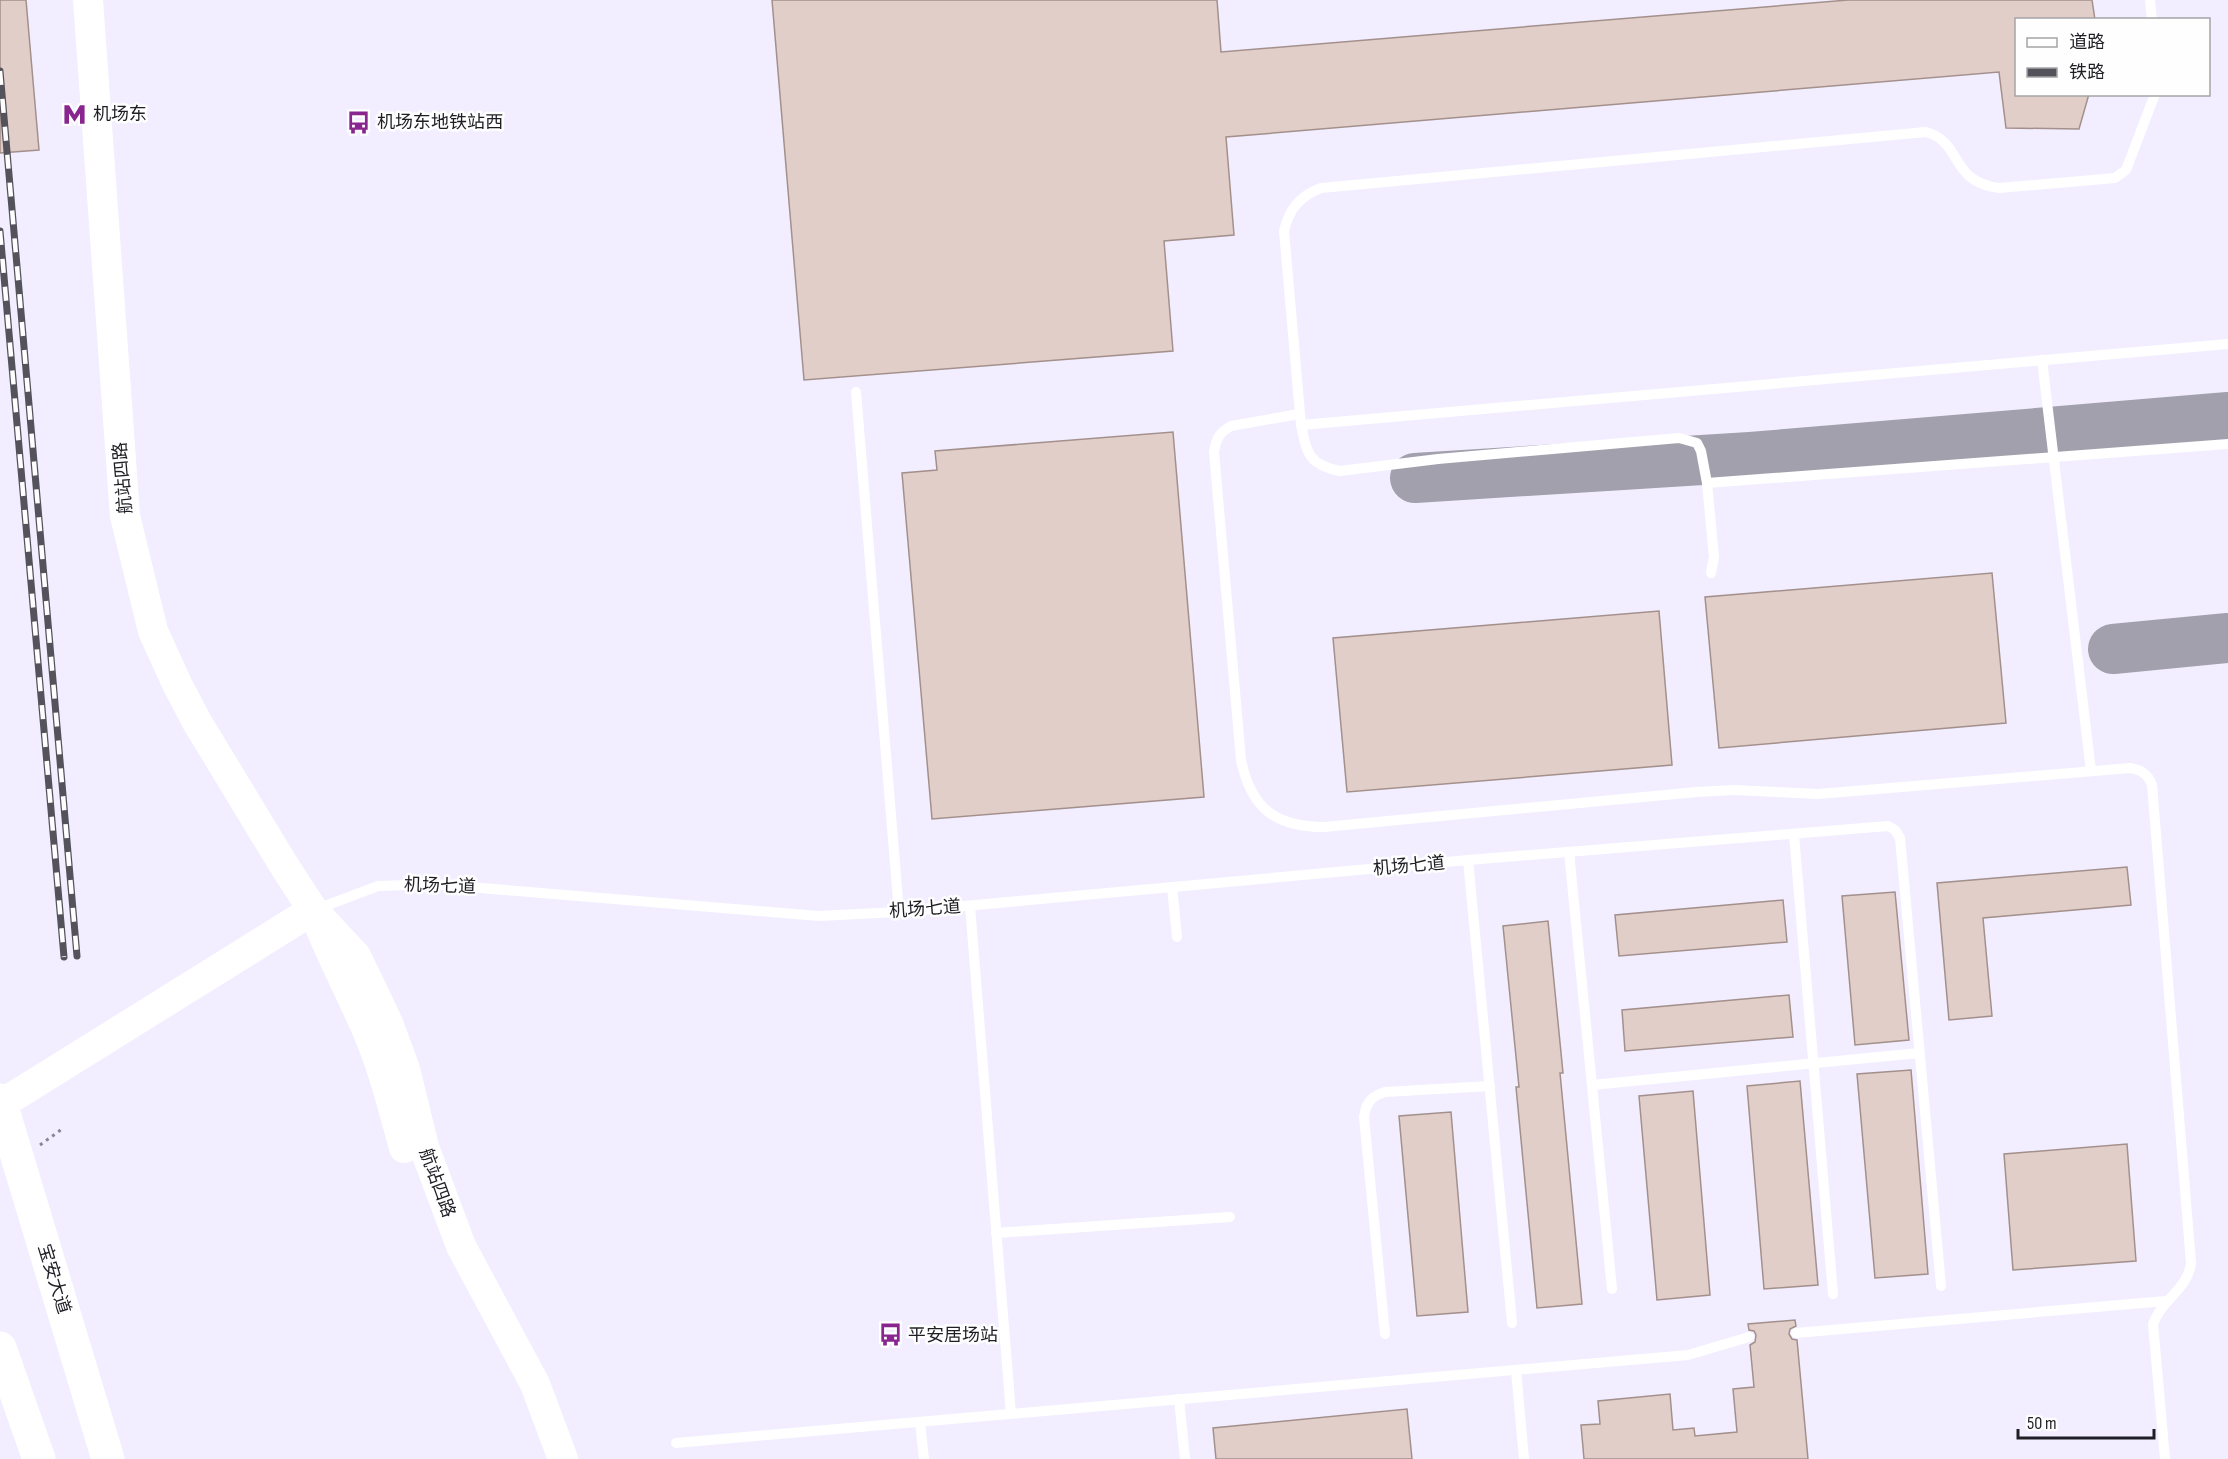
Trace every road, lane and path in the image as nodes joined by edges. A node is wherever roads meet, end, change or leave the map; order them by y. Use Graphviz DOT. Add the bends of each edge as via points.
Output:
graph roads {
  1 [pos="88,0"];
  2 [pos="2150,0"];
  3 [pos="2152,18"];
  4 [pos="2155,96"];
  5 [pos="2228,344"];
  6 [pos="2042,360"];
  7 [pos="856,392"];
  8 [pos="1299,414"];
  9 [pos="1301,425"];
  10 [pos="2228,444"];
  11 [pos="2054,457"];
  12 [pos="1707,483"];
  13 [pos="1711,573"];
  14 [pos="2091,771"];
  15 [pos="1794,836"];
  16 [pos="1569,852"];
  17 [pos="1468,860"];
  18 [pos="1172,887"];
  19 [pos="970,906"];
  20 [pos="314,910"];
  21 [pos="899,912"];
  22 [pos="1177,937"];
  23 [pos="1919,1053"];
  24 [pos="1813,1065"];
  25 [pos="1592,1085"];
  26 [pos="1490,1086"];
  27 [pos="0,1103"];
  28 [pos="1230,1217"];
  29 [pos="996,1233"];
  30 [pos="1941,1286"];
  31 [pos="1612,1289"];
  32 [pos="1833,1294"];
  33 [pos="2166,1301"];
  34 [pos="1512,1323"];
  35 [pos="1796,1333"];
  36 [pos="1385,1334"];
  37 [pos="1749,1337"];
  38 [pos="2,1355"];
  39 [pos="1516,1370"];
  40 [pos="1179,1400"];
  41 [pos="1011,1414"];
  42 [pos="920,1422"];
  43 [pos="676,1443"];
  44 [pos="25,1459"];
  45 [pos="39,1459"];
  46 [pos="108,1459"];
  47 [pos="542,1459"];
  48 [pos="563,1459"];
  49 [pos="924,1459"];
  50 [pos="1185,1459"];
  51 [pos="1524,1459"];
  52 [pos="2165,1459"];
  1 -- 20 [label="main road, 航站四路" via="125,516 136,567 153,632 177,684"];
  2 -- 3 [label="lane"];
  4 -- 8 [label="lane" via="2126,170 2115,178 1989,186 1969,177 1944,140 1926,132 1311,191 1294,206 1284,231"];
  5 -- 6 [label="lane"];
  6 -- 9 [label="lane"];
  6 -- 11 [label="lane"];
  7 -- 21 [label="lane"];
  8 -- 9 [label="lane"];
  8 -- 14 [label="lane" via="1231,426 1221,432 1214,452 1244,778 1251,794 1275,817 1308,827 1324,827 1697,792 1818,794"];
  9 -- 12 [label="lane" via="1313,461 1340,471 1679,438 1697,443"];
  10 -- 11 [label="lane"];
  11 -- 12 [label="lane"];
  11 -- 14 [label="lane"];
  12 -- 13 [label="lane" via="1714,557"];
  14 -- 33 [label="lane" via="2137,769 2149,777 2152,786 2192,1263 2184,1284"];
  15 -- 16 [label="lane, 机场七道"];
  15 -- 23 [label="lane, 机场七道" via="1888,826 1900,838"];
  15 -- 24 [label="lane"];
  16 -- 17 [label="lane, 机场七道"];
  16 -- 25 [label="lane"];
  17 -- 18 [label="lane, 机场七道"];
  17 -- 26 [label="lane"];
  18 -- 19 [label="lane, 机场七道"];
  18 -- 22 [label="lane"];
  19 -- 21 [label="lane, 机场七道"];
  19 -- 29 [label="lane"];
  20 -- 21 [label="lane, 机场七道" via="378,886 409,884 819,916"];
  20 -- 27 [label="main road, 机场七道"];
  20 -- 47 [label="main road, 航站四路" via="367,1029 405,1152 442,1251 515,1389"];
  20 -- 48 [label="main road, 航站四路" via="356,956 388,1023 405,1069 424,1147 461,1246 535,1384"];
  23 -- 24 [label="lane"];
  23 -- 30 [label="lane"];
  24 -- 25 [label="lane"];
  24 -- 32 [label="lane"];
  25 -- 31 [label="lane"];
  26 -- 34 [label="lane"];
  26 -- 36 [label="lane" via="1385,1092 1373,1096 1366,1107"];
  27 -- 46 [label="main road, 宝安大道"];
  28 -- 29 [label="lane"];
  29 -- 41 [label="lane"];
  33 -- 35 [label="lane"];
  33 -- 52 [label="lane" via="2153,1324"];
  37 -- 39 [label="lane" via="1688,1355"];
  38 -- 44 [label="main road"];
  38 -- 45 [label="main road"];
  39 -- 40 [label="lane"];
  39 -- 51 [label="lane"];
  40 -- 41 [label="lane"];
  40 -- 50 [label="lane"];
  41 -- 42 [label="lane"];
  42 -- 43 [label="lane"];
  42 -- 49 [label="lane"];
}
